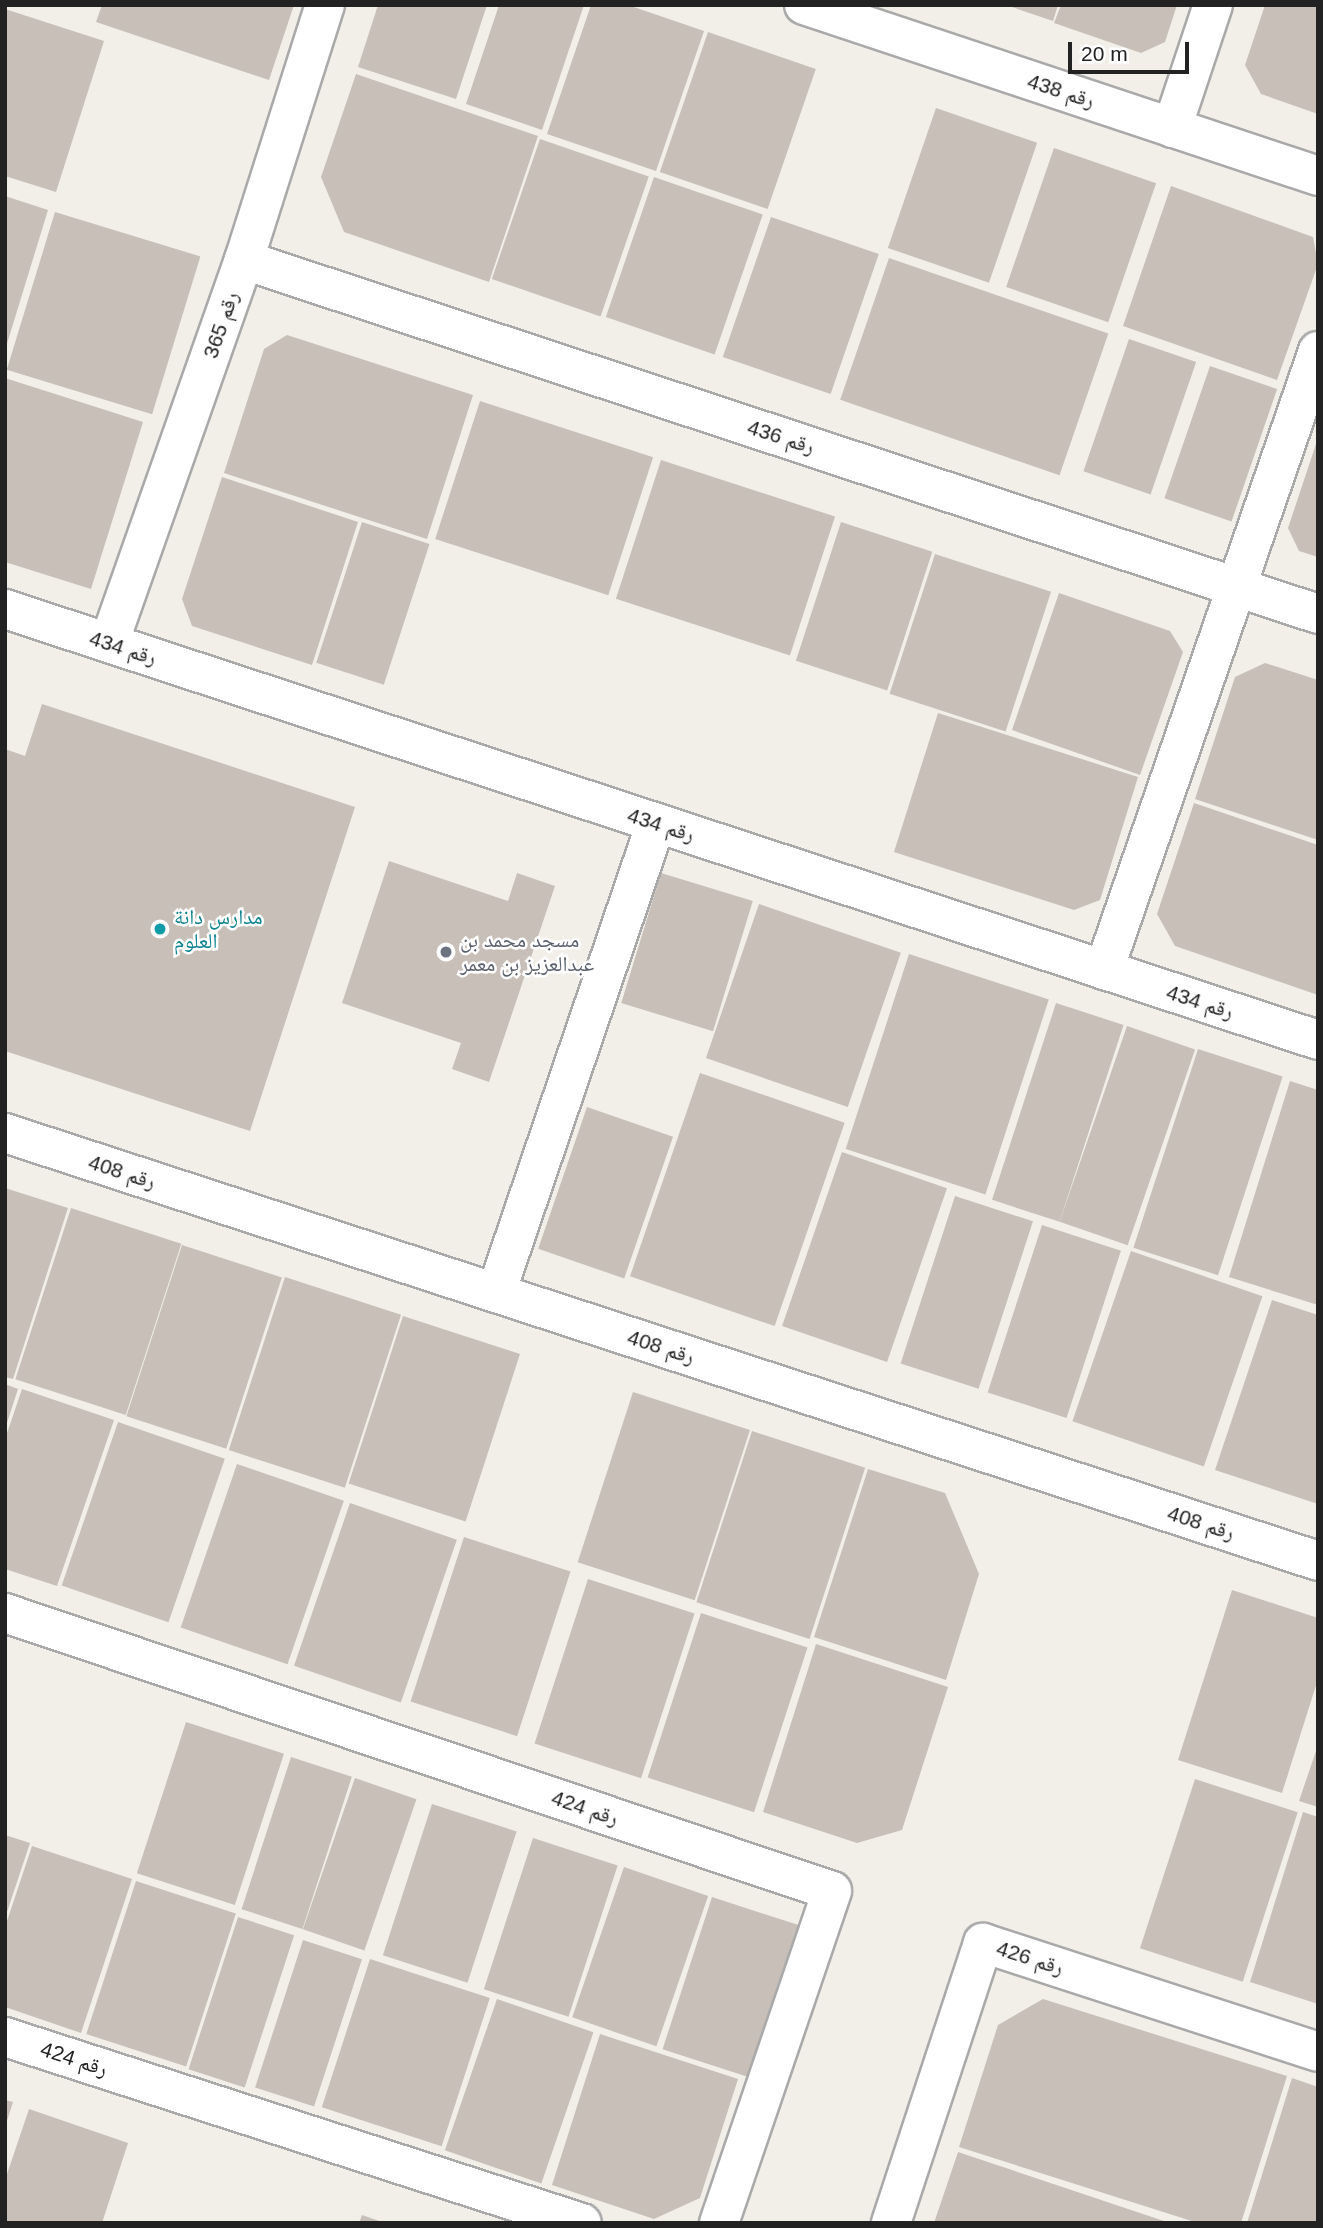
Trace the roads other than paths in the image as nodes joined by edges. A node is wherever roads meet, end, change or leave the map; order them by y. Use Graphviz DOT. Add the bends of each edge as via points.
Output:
graph roads {
  1 [pos="325,5"];
  2 [pos="804,5"];
  3 [pos="1213,5"];
  4 [pos="847,12"];
  5 [pos="1172,128"];
  6 [pos="1318,176"];
  7 [pos="244,260"];
  8 [pos="1318,351"];
  9 [pos="1236,587"];
  10 [pos="5,609"];
  11 [pos="1318,614"];
  12 [pos="109,643"];
  13 [pos="656,823"];
  14 [pos="1104,970"];
  15 [pos="1318,1040"];
  16 [pos="5,1133"];
  17 [pos="496,1293"];
  18 [pos="1318,1561"];
  19 [pos="5,1614"];
  20 [pos="5,2037"];
  21 [pos="1318,2052"];
  22 [pos="582,2223"];
  23 [pos="719,2223"];
  24 [pos="891,2223"];
  1 -- 7 [label="street, رقم 365"];
  2 -- 4 [label="street, رقم 438"];
  3 -- 5 [label="street"];
  4 -- 5 [label="street, رقم 438"];
  5 -- 6 [label="street, رقم 438"];
  7 -- 9 [label="street, رقم 436"];
  7 -- 12 [label="street, رقم 365"];
  8 -- 9 [label="street"];
  9 -- 11 [label="street, رقم 436"];
  9 -- 14 [label="street"];
  10 -- 12 [label="street, رقم 434"];
  12 -- 13 [label="street, رقم 434"];
  13 -- 14 [label="street, رقم 434"];
  13 -- 17 [label="street"];
  14 -- 15 [label="street, رقم 434"];
  16 -- 17 [label="street, رقم 408"];
  17 -- 18 [label="street, رقم 408"];
  19 -- 23 [label="street, رقم 424" via="832,1891"];
  20 -- 22 [label="street, رقم 424"];
  21 -- 24 [label="street, رقم 426" via="983,1943"];
}
